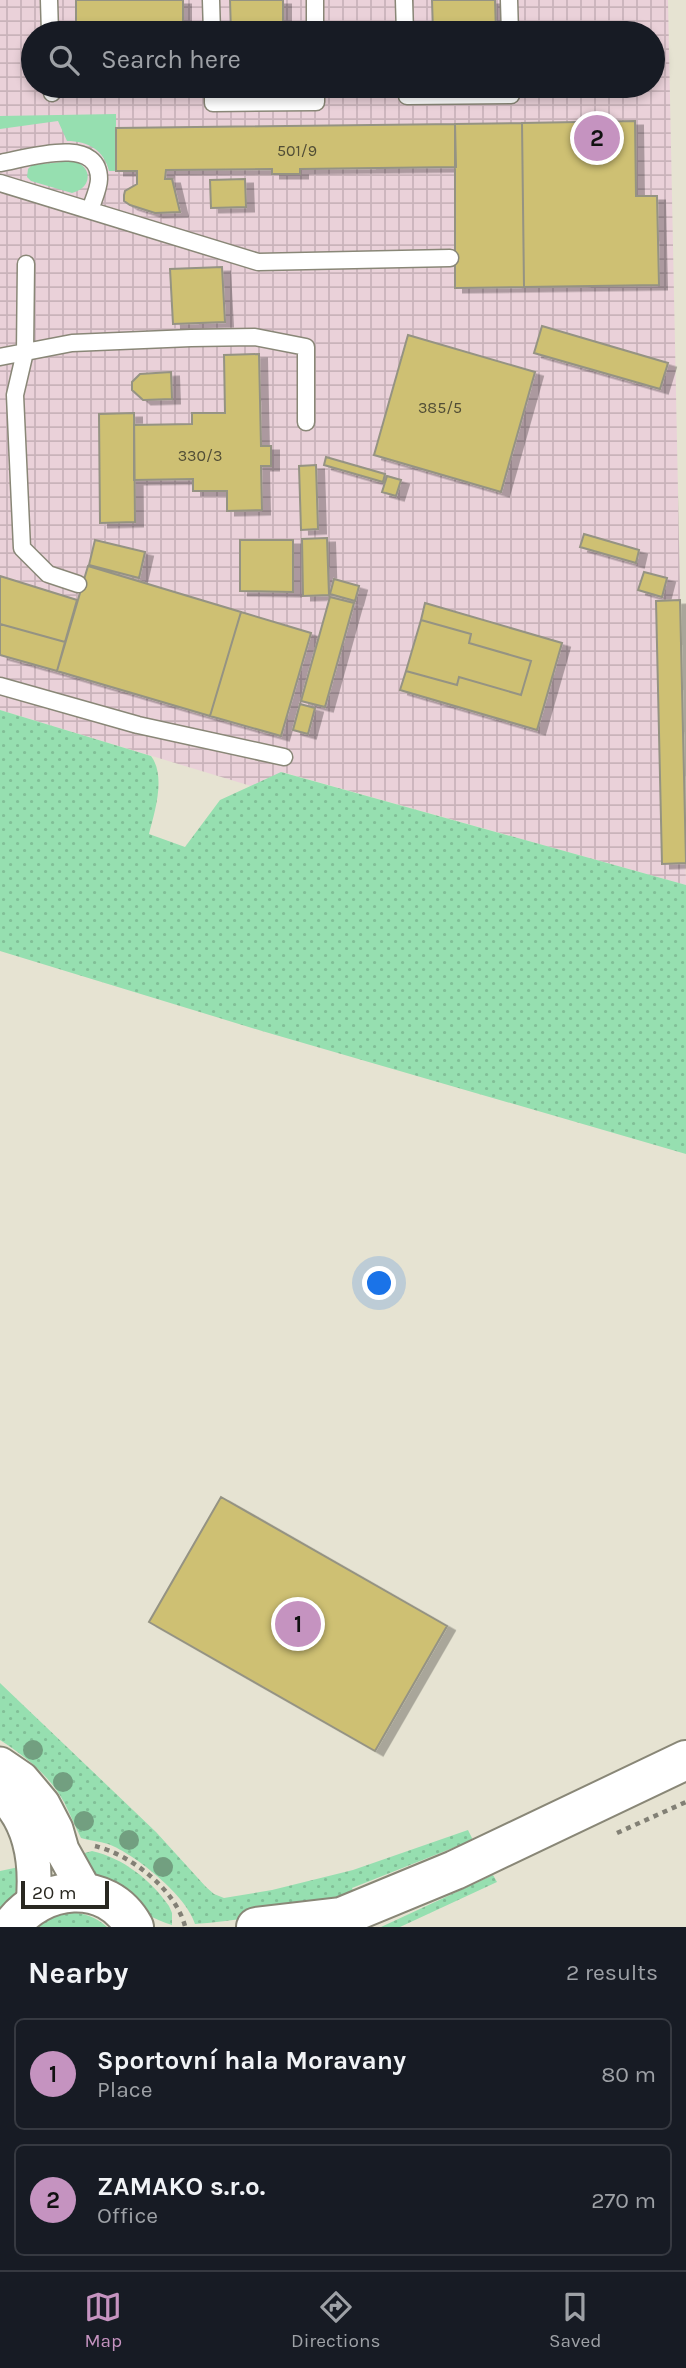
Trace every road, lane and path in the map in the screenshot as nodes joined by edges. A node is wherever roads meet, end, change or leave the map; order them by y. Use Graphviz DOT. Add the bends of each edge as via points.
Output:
graph roads {
  1 [pos="49,0"];
  2 [pos="211,0"];
  3 [pos="315,0"];
  4 [pos="404,0"];
  5 [pos="509,0"];
  6 [pos="50,21"];
  7 [pos="212,21"];
  8 [pos="315,21"];
  9 [pos="405,21"];
  10 [pos="510,21"];
  11 [pos="213,98"];
  12 [pos="316,98"];
  13 [pos="0,163"];
  14 [pos="0,183"];
  15 [pos="90,210"];
  16 [pos="450,258"];
  17 [pos="26,264"];
  18 [pos="25,352"];
  19 [pos="0,357"];
  20 [pos="306,422"];
  21 [pos="78,583"];
  22 [pos="0,685"];
  23 [pos="284,757"];
  24 [pos="686,1760"];
  25 [pos="0,1764"];
  26 [pos="0,1793"];
  27 [pos="92,1845"];
  28 [pos="86,1893"];
  29 [pos="22,1915"];
  30 [pos="329,1922"];
  31 [pos="135,1925"];
  32 [pos="185,1926"];
  33 [pos="256,1927"];
  1 -- 6 [label="lane"];
  2 -- 7 [label="lane"];
  3 -- 8 [label="lane"];
  4 -- 9 [label="lane"];
  5 -- 10 [label="lane"];
  11 -- 12 [label="lane" via="213,103 316,102"];
  13 -- 15 [label="lane" via="70,151 87,155 96,164 99,180"];
  14 -- 15 [label="lane"];
  15 -- 16 [label="lane" via="258,262"];
  17 -- 18 [label="lane"];
  18 -- 19 [label="lane"];
  18 -- 20 [label="lane" via="72,343 191,338 255,337 306,347"];
  18 -- 21 [label="lane" via="15,395 22,548 48,574"];
  22 -- 23 [label="lane" via="138,724"];
  24 -- 30 [label="street" via="455,1870"];
  25 -- 28 [label="street" via="22,1779 43,1804"];
  26 -- 29 [label="street" via="28,1834 34,1872"];
  27 -- 32 [label="path" via="140,1868 181,1912"];
  28 -- 29 [label="street" via="49,1896"];
  28 -- 31 [label="street" via="119,1909"];
  30 -- 33 [label="street"];
}
